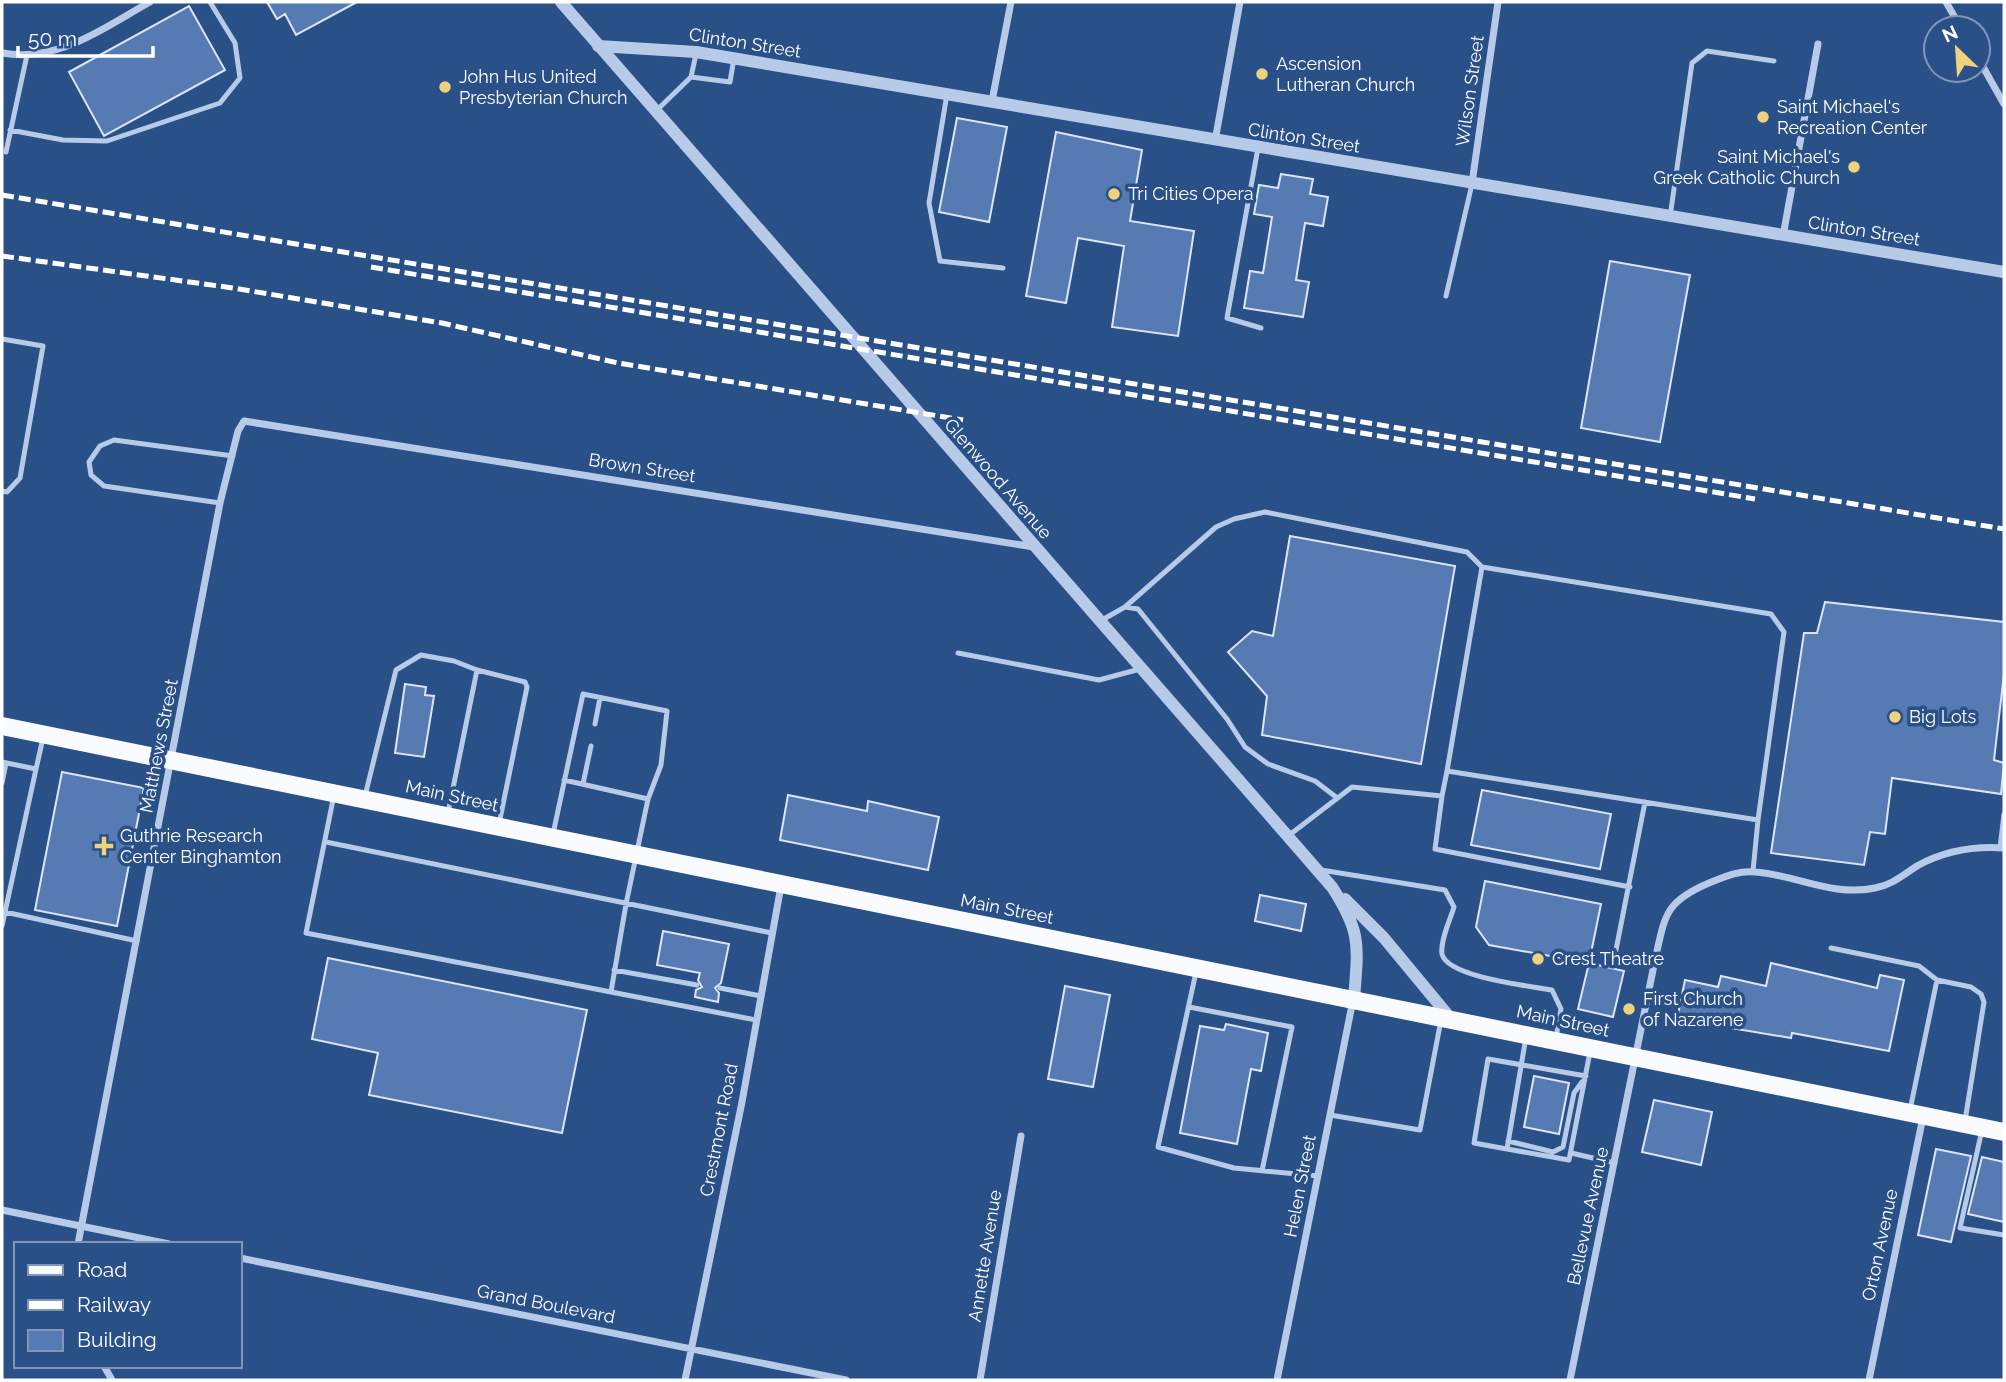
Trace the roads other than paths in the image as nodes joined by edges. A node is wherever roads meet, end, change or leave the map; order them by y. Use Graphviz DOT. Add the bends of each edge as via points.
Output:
graph roads {
  1 [pos="150,2"];
  2 [pos="210,2"];
  3 [pos="561,2"];
  4 [pos="1011,2"];
  5 [pos="1240,2"];
  6 [pos="1498,2"];
  7 [pos="1818,44"];
  8 [pos="598,47"];
  9 [pos="696,52"];
  10 [pos="2,54"];
  11 [pos="27,55"];
  12 [pos="734,58"];
  13 [pos="1774,61"];
  14 [pos="691,77"];
  15 [pos="1992,83"];
  16 [pos="947,94"];
  17 [pos="992,102"];
  18 [pos="2004,104"];
  19 [pos="655,112"];
  20 [pos="10,130"];
  21 [pos="1215,141"];
  22 [pos="1258,148"];
  23 [pos="6,152"];
  24 [pos="1472,184"];
  25 [pos="1670,217"];
  26 [pos="1783,236"];
  27 [pos="1003,268"];
  28 [pos="2004,272"];
  29 [pos="1446,296"];
  30 [pos="1261,328"];
  31 [pos="2,339"];
  32 [pos="244,421"];
  33 [pos="233,456"];
  34 [pos="2,491"];
  35 [pos="220,503"];
  36 [pos="1034,547"];
  37 [pos="1482,567"];
  38 [pos="1125,607"];
  39 [pos="1099,621"];
  40 [pos="958,653"];
  41 [pos="1141,669"];
  42 [pos="477,670"];
  43 [pos="600,698"];
  44 [pos="595,724"];
  45 [pos="2,726"];
  46 [pos="44,735"];
  47 [pos="591,746"];
  48 [pos="173,761"];
  49 [pos="4,763"];
  50 [pos="36,769"];
  51 [pos="1447,771"];
  52 [pos="564,780"];
  53 [pos="2,783"];
  54 [pos="583,784"];
  55 [pos="334,794"];
  56 [pos="1443,796"];
  57 [pos="1336,797"];
  58 [pos="648,799"];
  59 [pos="365,800"];
  60 [pos="1645,802"];
  61 [pos="2004,814"];
  62 [pos="448,817"];
  63 [pos="1758,820"];
  64 [pos="498,827"];
  65 [pos="1288,837"];
  66 [pos="553,838"];
  67 [pos="326,842"];
  68 [pos="2002,848"];
  69 [pos="638,856"];
  70 [pos="1316,869"];
  71 [pos="1754,872"];
  72 [pos="781,885"];
  73 [pos="1332,887"];
  74 [pos="1630,887"];
  75 [pos="626,904"];
  76 [pos="5,912"];
  77 [pos="2,926"];
  78 [pos="772,933"];
  79 [pos="137,940"];
  80 [pos="1831,948"];
  81 [pos="1615,955"];
  82 [pos="1197,968"];
  83 [pos="614,970"];
  84 [pos="1937,980"];
  85 [pos="697,985"];
  86 [pos="720,988"];
  87 [pos="611,992"];
  88 [pos="761,996"];
  89 [pos="1353,999"];
  90 [pos="1189,1007"];
  91 [pos="1446,1018"];
  92 [pos="757,1020"];
  93 [pos="1527,1034"];
  94 [pos="1556,1041"];
  95 [pos="1591,1048"];
  96 [pos="1637,1058"];
  97 [pos="1521,1065"];
  98 [pos="1585,1078"];
  99 [pos="1916,1114"];
  100 [pos="1330,1115"];
  101 [pos="1965,1124"];
  102 [pos="1983,1128"];
  103 [pos="2004,1132"];
  104 [pos="1021,1136"];
  105 [pos="1508,1141"];
  106 [pos="1507,1149"];
  107 [pos="1571,1153"];
  108 [pos="1615,1163"];
  109 [pos="1262,1171"];
  110 [pos="1318,1176"];
  111 [pos="2,1210"];
  112 [pos="81,1226"];
  113 [pos="2004,1235"];
  114 [pos="78,1242"];
  115 [pos="159,1242"];
  116 [pos="242,1258"];
  117 [pos="691,1349"];
  118 [pos="685,1380"];
  119 [pos="846,1380"];
  120 [pos="980,1380"];
  121 [pos="1277,1380"];
  122 [pos="1570,1380"];
  123 [pos="1869,1380"];
  1 -- 11 [label="street" via="71,46 46,55"];
  2 -- 20 [label="lane" via="235,43 240,78 220,103 107,141 63,140"];
  3 -- 8 [label="street, Glenwood Avenue"];
  4 -- 17 [label="street"];
  5 -- 21 [label="street"];
  6 -- 24 [label="street, Wilson Street"];
  7 -- 26 [label="street"];
  8 -- 9 [label="street, Clinton Street"];
  8 -- 19 [label="street, Glenwood Avenue"];
  9 -- 12 [label="street, Clinton Street"];
  9 -- 14 [label="lane"];
  10 -- 11 [label="street"];
  11 -- 20 [label="lane"];
  12 -- 14 [label="lane" via="730,82"];
  12 -- 16 [label="street, Clinton Street"];
  13 -- 25 [label="lane" via="1706,51 1692,63"];
  14 -- 19 [label="lane"];
  15 -- 18 [label="street"];
  16 -- 17 [label="street, Clinton Street"];
  16 -- 27 [label="lane" via="929,203 940,261"];
  17 -- 21 [label="street, Clinton Street"];
  19 -- 36 [label="street, Glenwood Avenue"];
  20 -- 23 [label="lane"];
  21 -- 22 [label="street, Clinton Street"];
  22 -- 24 [label="street, Clinton Street"];
  22 -- 30 [label="lane" via="1227,318"];
  24 -- 25 [label="street, Clinton Street"];
  24 -- 29 [label="lane"];
  25 -- 26 [label="street, Clinton Street"];
  26 -- 28 [label="street, Clinton Street"];
  31 -- 34 [label="lane" via="43,346 20,478 8,492"];
  32 -- 33 [label="street, Matthews Street"];
  32 -- 36 [label="street, Brown Street"];
  33 -- 35 [label="street, Matthews Street"];
  33 -- 35 [label="lane" via="114,440 100,446 89,463 91,475 104,486"];
  35 -- 48 [label="street, Matthews Street"];
  36 -- 39 [label="street, Glenwood Avenue"];
  37 -- 38 [label="lane" via="1467,552 1265,512 1216,527"];
  37 -- 51 [label="lane"];
  37 -- 63 [label="lane" via="1771,614 1784,632"];
  38 -- 39 [label="lane"];
  38 -- 57 [label="lane" via="1138,609 1150,622 1245,747 1268,764 1315,781"];
  39 -- 41 [label="street, Glenwood Avenue"];
  40 -- 41 [label="lane" via="1099,680"];
  41 -- 65 [label="street, Glenwood Avenue"];
  42 -- 59 [label="lane" via="454,660 421,655 396,670"];
  42 -- 62 [label="lane"];
  42 -- 64 [label="lane" via="525,682 527,687"];
  43 -- 44 [label="lane"];
  43 -- 52 [label="lane" via="583,694"];
  43 -- 58 [label="lane" via="667,711 661,765"];
  45 -- 46 [label="main road, Main Street"];
  46 -- 48 [label="main road, Main Street"];
  46 -- 50 [label="lane"];
  47 -- 54 [label="lane"];
  48 -- 55 [label="main road, Main Street"];
  48 -- 79 [label="street, Matthews Street"];
  49 -- 50 [label="lane"];
  49 -- 53 [label="lane"];
  50 -- 76 [label="lane"];
  51 -- 56 [label="lane"];
  51 -- 60 [label="lane"];
  52 -- 54 [label="lane"];
  52 -- 66 [label="lane"];
  54 -- 58 [label="lane"];
  55 -- 59 [label="main road, Main Street"];
  55 -- 67 [label="lane"];
  56 -- 57 [label="lane" via="1352,787"];
  56 -- 74 [label="lane" via="1435,849"];
  57 -- 65 [label="lane"];
  58 -- 69 [label="lane"];
  59 -- 62 [label="main road, Main Street"];
  60 -- 63 [label="lane"];
  60 -- 74 [label="lane"];
  61 -- 68 [label="lane"];
  62 -- 64 [label="main road, Main Street"];
  63 -- 71 [label="lane"];
  64 -- 66 [label="main road, Main Street"];
  65 -- 70 [label="street, Glenwood Avenue"];
  66 -- 69 [label="main road, Main Street"];
  67 -- 75 [label="lane"];
  67 -- 87 [label="lane" via="306,933"];
  68 -- 71 [label="street" via="1961,849 1878,888 1850,892"];
  69 -- 72 [label="main road, Main Street"];
  69 -- 75 [label="lane"];
  70 -- 73 [label="street, Glenwood Avenue"];
  70 -- 94 [label="lane" via="1445,890 1454,907 1441,951 1444,961 1453,969 1552,990 1561,1009"];
  71 -- 96 [label="street, Bellevue Avenue" via="1734,873 1706,884 1668,909"];
  72 -- 78 [label="street, Crestmont Road"];
  72 -- 82 [label="main road, Main Street"];
  73 -- 89 [label="street, Glenwood Avenue" via="1352,917 1357,934"];
  73 -- 91 [label="street" via="1384,938"];
  74 -- 81 [label="lane"];
  75 -- 78 [label="lane"];
  75 -- 83 [label="lane"];
  76 -- 77 [label="lane"];
  76 -- 79 [label="lane"];
  78 -- 88 [label="street, Crestmont Road"];
  79 -- 112 [label="street, Matthews Street"];
  80 -- 84 [label="lane" via="1919,966"];
  82 -- 89 [label="main road, Main Street"];
  82 -- 90 [label="lane"];
  83 -- 85 [label="lane"];
  83 -- 87 [label="lane"];
  84 -- 99 [label="lane"];
  84 -- 101 [label="lane" via="1971,987 1984,1002"];
  86 -- 88 [label="lane"];
  87 -- 92 [label="lane"];
  88 -- 92 [label="street, Crestmont Road"];
  89 -- 91 [label="main road, Main Street"];
  89 -- 100 [label="street, Helen Street"];
  90 -- 109 [label="lane" via="1157,1147"];
  90 -- 109 [label="lane" via="1292,1027"];
  91 -- 93 [label="main road, Main Street"];
  91 -- 100 [label="lane" via="1420,1130"];
  92 -- 117 [label="street, Crestmont Road"];
  93 -- 94 [label="main road, Main Street"];
  93 -- 97 [label="lane"];
  94 -- 95 [label="main road, Main Street"];
  95 -- 96 [label="main road, Main Street"];
  95 -- 98 [label="lane"];
  96 -- 99 [label="main road, Main Street"];
  96 -- 108 [label="street, Bellevue Avenue"];
  97 -- 98 [label="lane"];
  97 -- 105 [label="lane"];
  97 -- 106 [label="lane" via="1488,1059 1474,1143"];
  98 -- 105 [label="lane" via="1574,1093 1563,1147 1553,1152"];
  98 -- 107 [label="lane"];
  99 -- 101 [label="main road, Main Street"];
  99 -- 123 [label="street, Orton Avenue"];
  100 -- 110 [label="street, Helen Street"];
  101 -- 102 [label="main road, Main Street"];
  102 -- 103 [label="main road, Main Street"];
  102 -- 113 [label="lane" via="1961,1228"];
  104 -- 120 [label="street, Annette Avenue"];
  105 -- 106 [label="lane"];
  106 -- 107 [label="lane" via="1569,1160"];
  107 -- 108 [label="lane"];
  108 -- 122 [label="street, Bellevue Avenue"];
  109 -- 110 [label="lane"];
  110 -- 121 [label="street, Helen Street"];
  111 -- 112 [label="street"];
  112 -- 114 [label="street, Matthews Street"];
  112 -- 115 [label="street"];
  116 -- 117 [label="street, Grand Boulevard"];
  117 -- 118 [label="street, Crestmont Road"];
  117 -- 119 [label="street, Grand Boulevard"];
}
